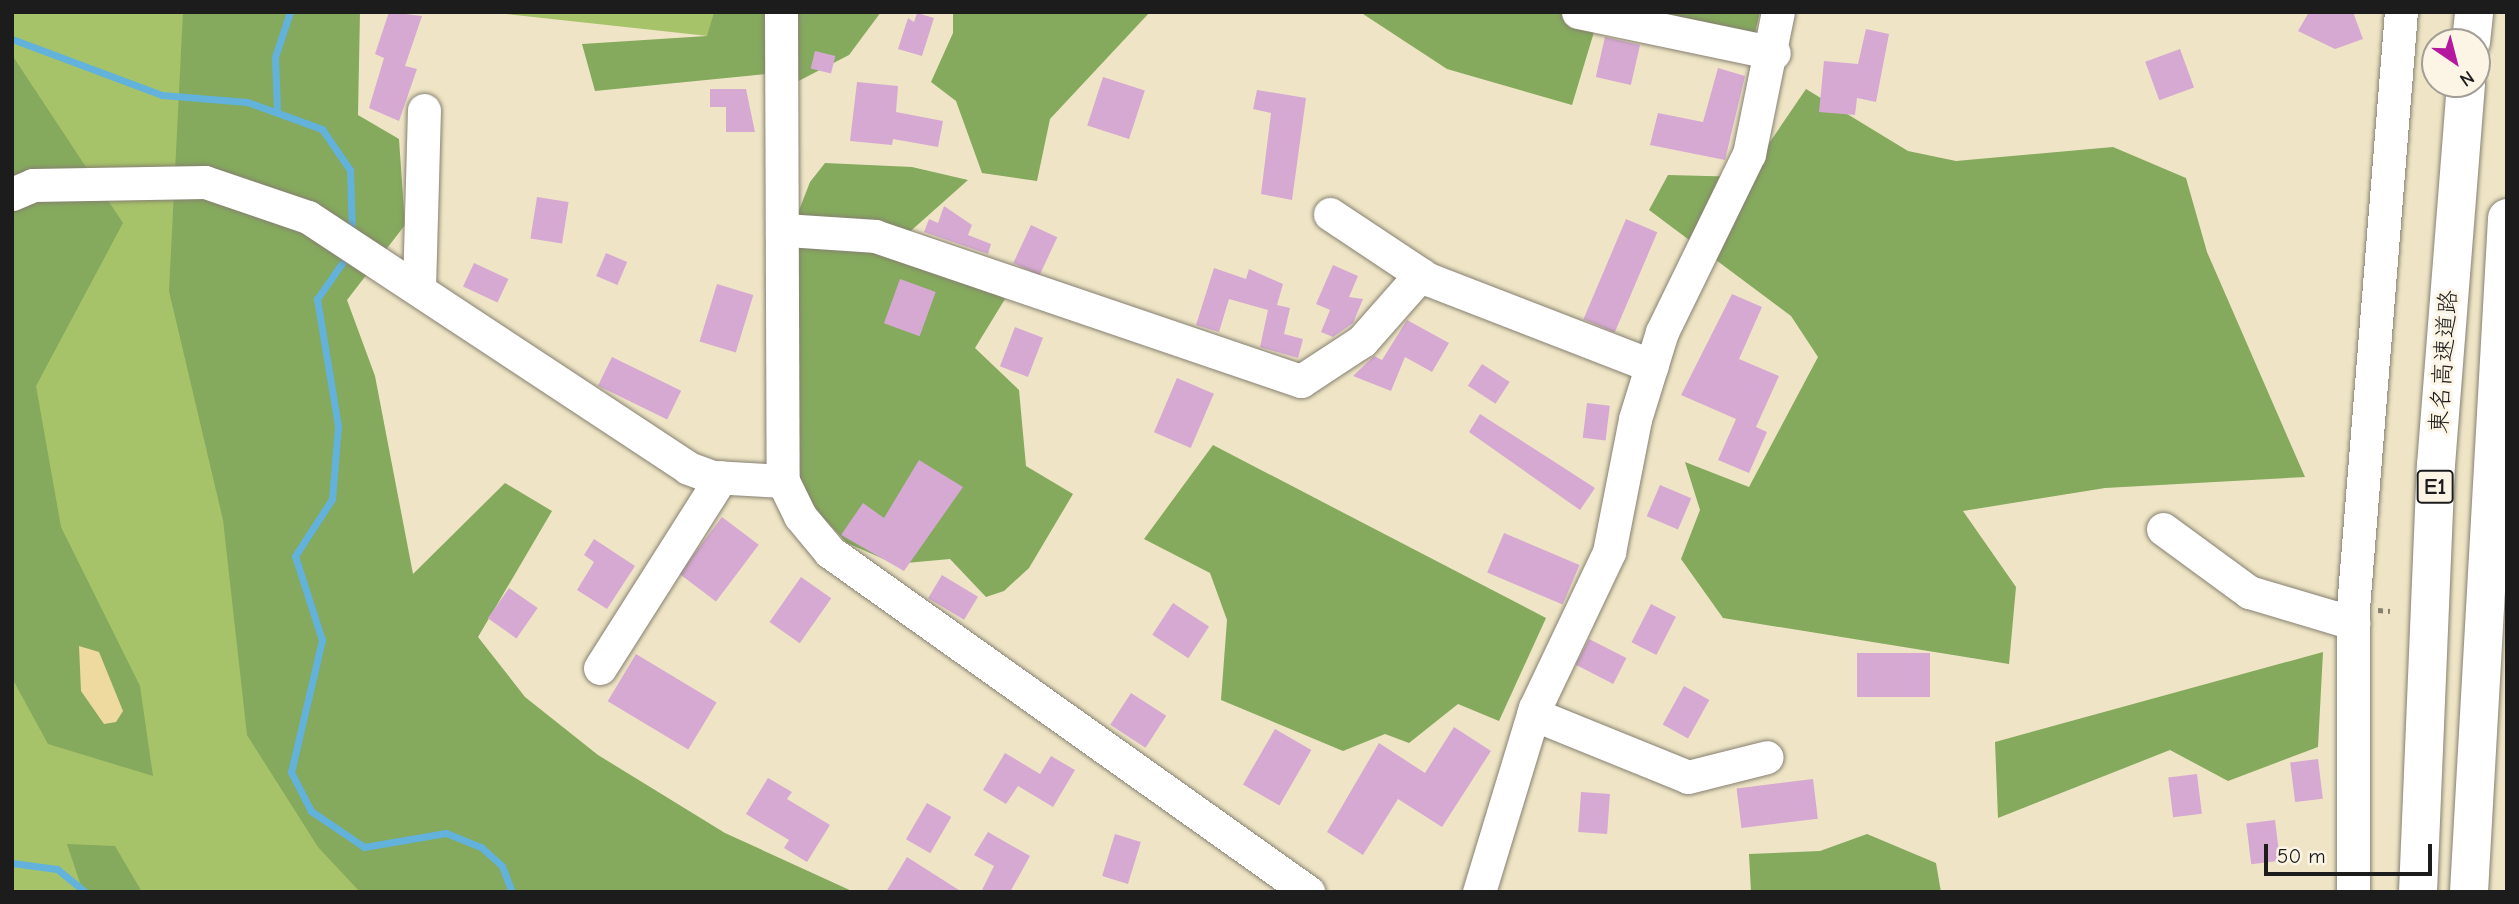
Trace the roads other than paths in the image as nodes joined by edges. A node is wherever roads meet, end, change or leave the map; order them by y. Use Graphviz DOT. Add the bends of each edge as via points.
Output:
graph roads {
  1 [pos="781,12"];
  2 [pos="1578,12"];
  3 [pos="1778,12"];
  4 [pos="2401,12"];
  5 [pos="1774,53"];
  6 [pos="2465,98"];
  7 [pos="424,110"];
  8 [pos="12,194"];
  9 [pos="1331,214"];
  10 [pos="2507,218"];
  11 [pos="785,230"];
  12 [pos="1422,274"];
  13 [pos="419,288"];
  14 [pos="1652,366"];
  15 [pos="721,477"];
  16 [pos="783,481"];
  17 [pos="2163,529"];
  18 [pos="2353,623"];
  19 [pos="600,668"];
  20 [pos="1533,714"];
  21 [pos="1767,757"];
  22 [pos="1271,882"];
  23 [pos="1308,892"];
  24 [pos="1479,892"];
  25 [pos="2353,892"];
  26 [pos="2418,892"];
  27 [pos="2469,892"];
  1 -- 11 [label="street"];
  2 -- 5 [label="street"];
  3 -- 5 [label="street"];
  4 -- 18 [label="street"];
  5 -- 14 [label="street" via="1749,154"];
  6 -- 26 [label="highway, 東名高速道路 / E1" via="2436,465"];
  7 -- 13 [label="street"];
  8 -- 13 [label="street" via="33,185 205,183 308,217"];
  9 -- 12 [label="street"];
  10 -- 27 [label="highway, E1"];
  11 -- 12 [label="street" via="874,236 1301,381 1362,341"];
  11 -- 16 [label="street"];
  12 -- 14 [label="street"];
  13 -- 15 [label="street" via="688,468"];
  14 -- 20 [label="street" via="1609,552"];
  15 -- 16 [label="street"];
  15 -- 19 [label="street"];
  16 -- 22 [label="street" via="800,516 830,552"];
  17 -- 18 [label="street" via="2249,592"];
  18 -- 25 [label="street"];
  20 -- 21 [label="street" via="1688,777"];
  20 -- 24 [label="street"];
  22 -- 23 [label="street"];
}
